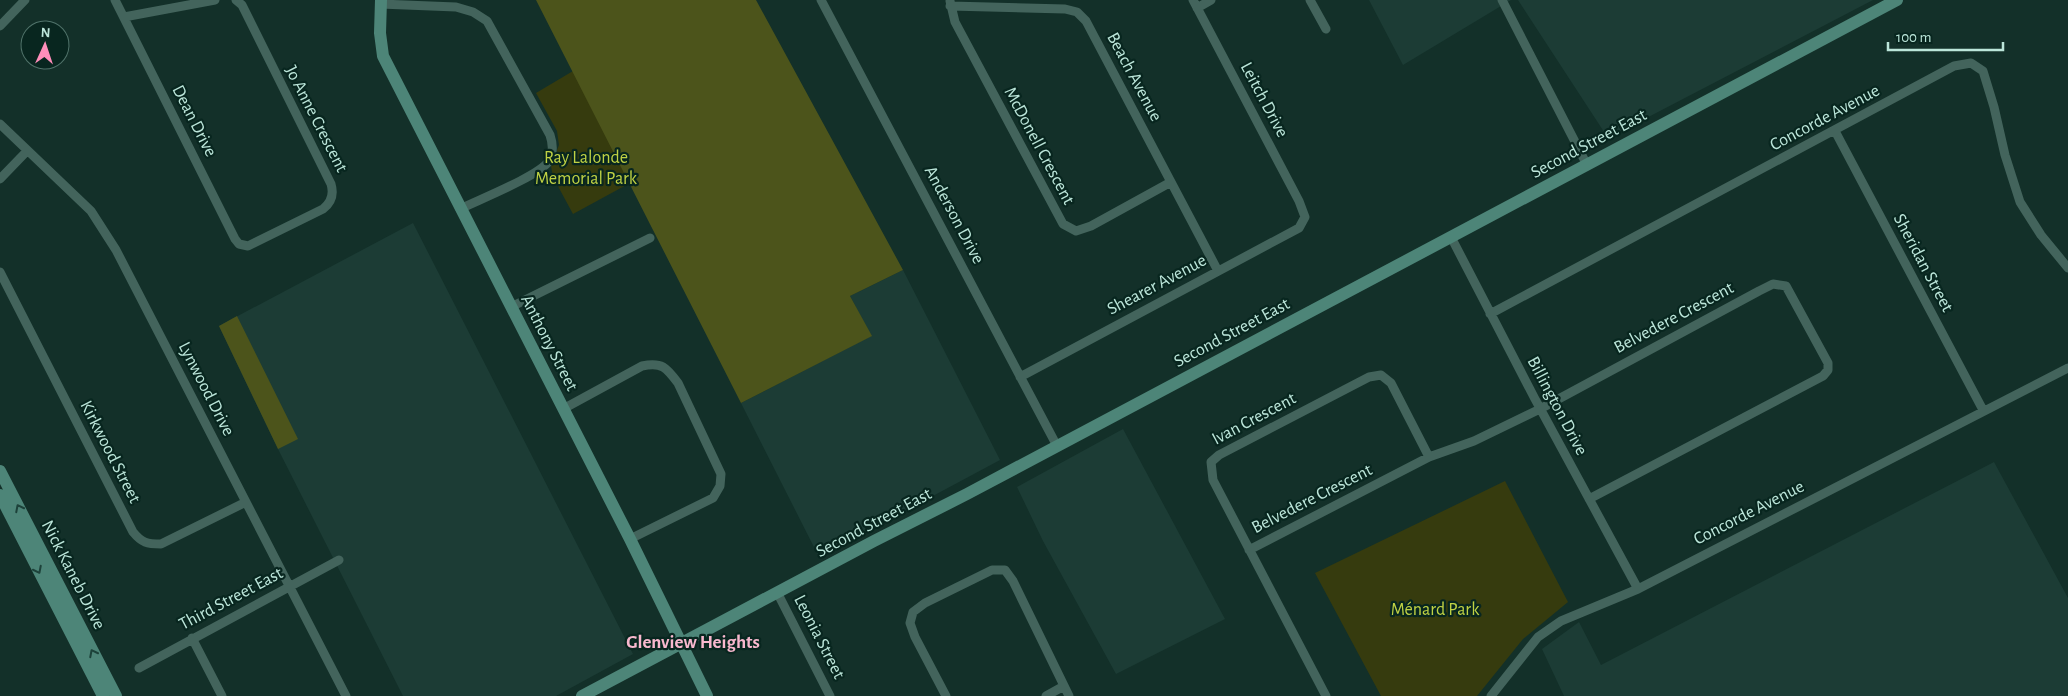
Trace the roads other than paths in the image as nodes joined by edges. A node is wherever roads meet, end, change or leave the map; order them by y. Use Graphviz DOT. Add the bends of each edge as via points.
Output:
graph roads {
  1 [pos="24,0"];
  2 [pos="115,0"];
  3 [pos="215,0"];
  4 [pos="236,0"];
  5 [pos="821,0"];
  6 [pos="1211,0"];
  7 [pos="1310,0"];
  8 [pos="1502,0"];
  9 [pos="1897,0"];
  10 [pos="380,2"];
  11 [pos="950,3"];
  12 [pos="1195,4"];
  13 [pos="124,17"];
  14 [pos="0,26"];
  15 [pos="1326,29"];
  16 [pos="0,124"];
  17 [pos="1835,131"];
  18 [pos="28,151"];
  19 [pos="1587,164"];
  20 [pos="0,178"];
  21 [pos="1171,182"];
  22 [pos="460,208"];
  23 [pos="1304,217"];
  24 [pos="1451,237"];
  25 [pos="650,238"];
  26 [pos="252,245"];
  27 [pos="2068,268"];
  28 [pos="1218,271"];
  29 [pos="0,272"];
  30 [pos="511,307"];
  31 [pos="1490,314"];
  32 [pos="2068,368"];
  33 [pos="1020,377"];
  34 [pos="563,409"];
  35 [pos="1540,409"];
  36 [pos="1983,410"];
  37 [pos="1057,446"];
  38 [pos="1429,457"];
  39 [pos="0,471"];
  40 [pos="0,495"];
  41 [pos="1589,499"];
  42 [pos="246,502"];
  43 [pos="630,539"];
  44 [pos="1249,550"];
  45 [pos="339,560"];
  46 [pos="290,587"];
  47 [pos="1638,589"];
  48 [pos="778,594"];
  49 [pos="192,638"];
  50 [pos="680,644"];
  51 [pos="139,668"];
  52 [pos="1064,686"];
  53 [pos="102,696"];
  54 [pos="116,696"];
  55 [pos="222,696"];
  56 [pos="346,696"];
  57 [pos="582,696"];
  58 [pos="707,696"];
  59 [pos="830,696"];
  60 [pos="946,696"];
  61 [pos="1046,696"];
  62 [pos="1069,696"];
  63 [pos="1326,696"];
  64 [pos="1491,696"];
  1 -- 14 [label="street"];
  2 -- 13 [label="street, Dean Drive"];
  3 -- 13 [label="street"];
  4 -- 26 [label="street, Jo Anne Crescent" via="242,5 333,191 325,208"];
  5 -- 33 [label="street, Anderson Drive"];
  6 -- 12 [label="street"];
  7 -- 15 [label="street"];
  8 -- 19 [label="street"];
  9 -- 19 [label="main road, Second Street East"];
  10 -- 22 [label="main road, Anthony Street" via="382,56"];
  10 -- 22 [label="street" via="456,7 487,21 550,134 553,146 548,161 536,172"];
  11 -- 21 [label="street, Beach Avenue" via="1077,12 1086,21"];
  11 -- 21 [label="street, McDonell Crescent" via="954,22 1063,224 1076,230 1091,226"];
  12 -- 23 [label="street, Leitch Drive" via="1299,201"];
  13 -- 26 [label="street, Dean Drive" via="234,238 243,245"];
  16 -- 18 [label="street, Lynwood Drive"];
  17 -- 27 [label="street, Concorde Avenue" via="1954,66 1971,63 1983,71 2020,202"];
  17 -- 31 [label="street, Concorde Avenue"];
  17 -- 36 [label="street, Sheridan Street"];
  18 -- 20 [label="street"];
  18 -- 42 [label="street, Lynwood Drive" via="91,211 116,250"];
  19 -- 24 [label="main road, Second Street East"];
  21 -- 28 [label="street, Beach Avenue"];
  22 -- 30 [label="main road, Anthony Street"];
  23 -- 28 [label="street, Shearer Avenue" via="1299,228"];
  24 -- 31 [label="street, Billington Drive"];
  24 -- 37 [label="main road, Second Street East"];
  25 -- 30 [label="street"];
  28 -- 33 [label="street, Shearer Avenue"];
  29 -- 42 [label="street, Kirkwood Street" via="133,532 141,541 161,544"];
  30 -- 34 [label="main road, Anthony Street"];
  31 -- 35 [label="street, Billington Drive"];
  32 -- 36 [label="street, Concorde Avenue"];
  33 -- 37 [label="street, Anderson Drive"];
  34 -- 43 [label="main road, Anthony Street"];
  34 -- 43 [label="street" via="642,366 656,363 668,370 678,383 721,474 720,486 713,498"];
  35 -- 38 [label="street, Belvedere Crescent" via="1474,441"];
  35 -- 41 [label="street, Billington Drive"];
  35 -- 41 [label="street, Belvedere Crescent" via="1773,284 1786,286 1797,305 1828,363 1828,370 1823,376"];
  36 -- 47 [label="street, Concorde Avenue"];
  37 -- 48 [label="main road, Second Street East"];
  38 -- 44 [label="street, Belvedere Crescent"];
  38 -- 44 [label="street, Ivan Crescent" via="1391,383 1381,375 1360,381 1218,455 1211,462 1213,480"];
  54 -- 39 [label="main road, Nick Kaneb Drive, one-way"];
  40 -- 53 [label="main road, Nick Kaneb Drive, one-way"];
  41 -- 47 [label="street, Billington Drive"];
  42 -- 46 [label="street, Lynwood Drive"];
  43 -- 50 [label="main road, Anthony Street"];
  44 -- 63 [label="street, Ivan Crescent"];
  45 -- 46 [label="street, Third Street East"];
  46 -- 49 [label="street, Third Street East"];
  46 -- 56 [label="street, Lynwood Drive"];
  47 -- 64 [label="street, Concorde Avenue" via="1560,621 1538,636"];
  48 -- 50 [label="main road, Second Street East"];
  48 -- 59 [label="street, Leonia Street"];
  49 -- 51 [label="street, Third Street East"];
  49 -- 55 [label="street"];
  50 -- 57 [label="main road, Second Street East"];
  50 -- 58 [label="main road, Anthony Street"];
  52 -- 60 [label="street" via="1013,581 1005,570 992,570 913,612 910,623 915,637"];
  52 -- 61 [label="street"];
  52 -- 62 [label="street"];
}
